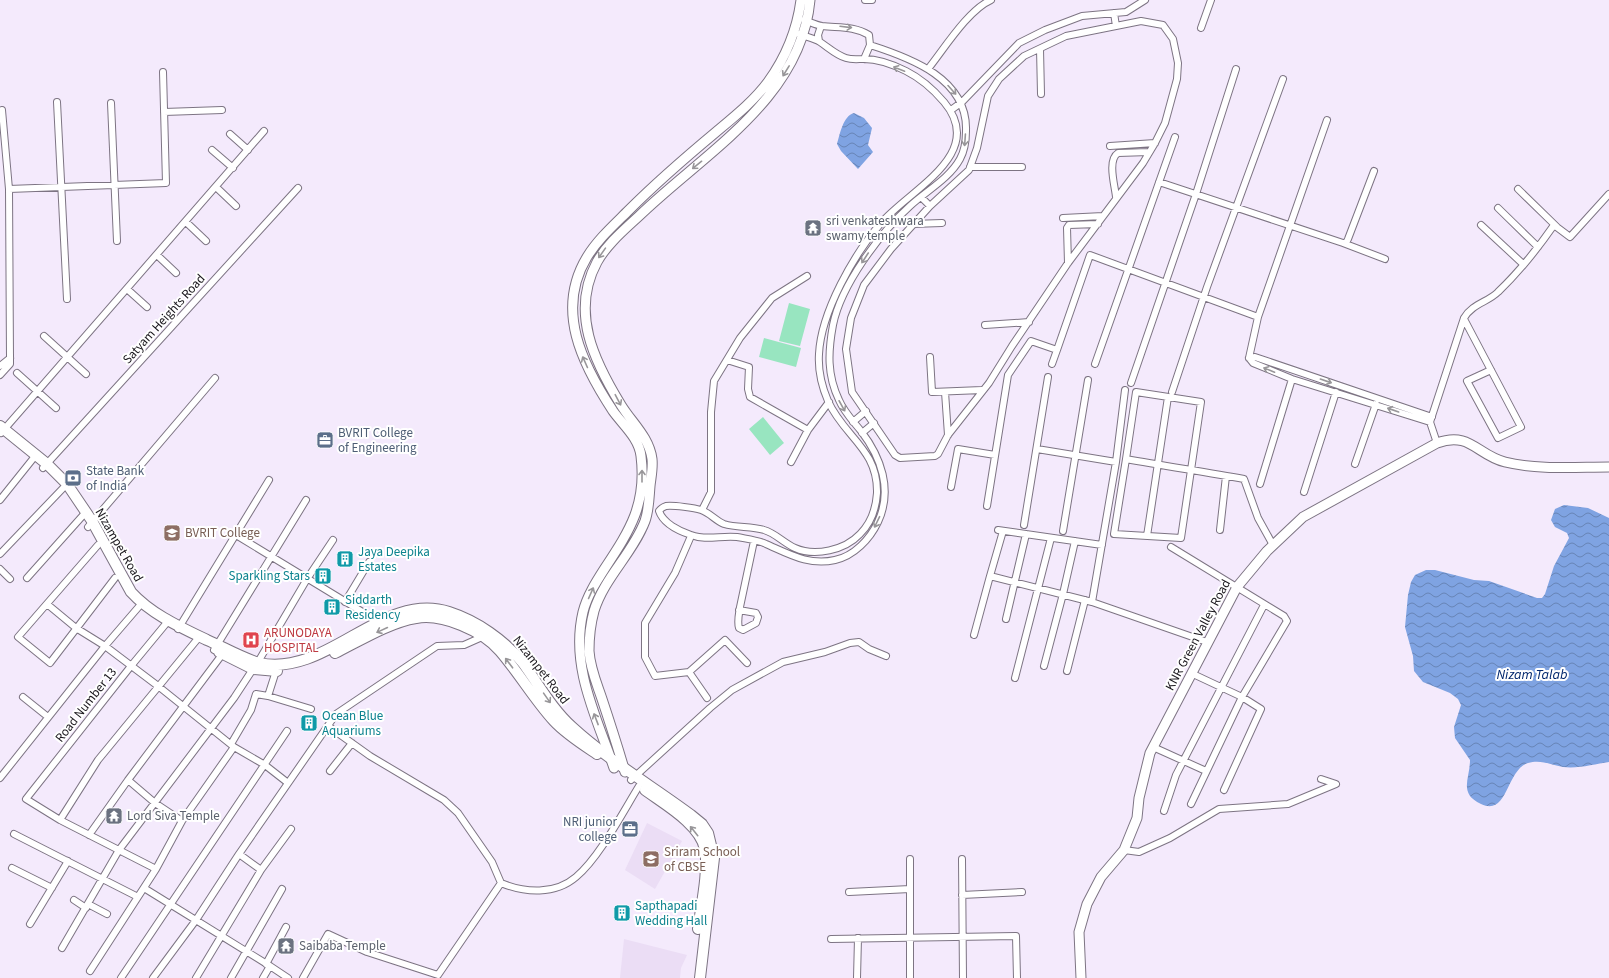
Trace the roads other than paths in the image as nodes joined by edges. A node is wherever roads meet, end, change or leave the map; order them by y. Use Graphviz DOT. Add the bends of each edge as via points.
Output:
graph roads {
  1 [pos="801,0"];
  2 [pos="810,0"];
  3 [pos="865,0"];
  4 [pos="872,0"];
  5 [pos="991,0"];
  6 [pos="1145,0"];
  7 [pos="1211,0"];
  8 [pos="1126,12"];
  9 [pos="1114,13"];
  10 [pos="803,20"];
  11 [pos="1127,24"];
  12 [pos="821,26"];
  13 [pos="1116,26"];
  14 [pos="1201,28"];
  15 [pos="799,34"];
  16 [pos="819,41"];
  17 [pos="870,45"];
  18 [pos="1040,49"];
  19 [pos="864,59"];
  20 [pos="928,69"];
  21 [pos="1236,69"];
  22 [pos="163,72"];
  23 [pos="1282,78"];
  24 [pos="1041,94"];
  25 [pos="57,102"];
  26 [pos="962,102"];
  27 [pos="111,103"];
  28 [pos="2,110"];
  29 [pos="222,110"];
  30 [pos="951,110"];
  31 [pos="164,112"];
  32 [pos="1327,120"];
  33 [pos="264,131"];
  34 [pos="230,134"];
  35 [pos="1175,137"];
  36 [pos="1155,143"];
  37 [pos="1110,146"];
  38 [pos="212,150"];
  39 [pos="248,150"];
  40 [pos="1149,152"];
  41 [pos="970,167"];
  42 [pos="1022,167"];
  43 [pos="233,168"];
  44 [pos="1374,171"];
  45 [pos="1159,182"];
  46 [pos="114,186"];
  47 [pos="62,187"];
  48 [pos="216,187"];
  49 [pos="298,188"];
  50 [pos="1518,189"];
  51 [pos="9,190"];
  52 [pos="1196,194"];
  53 [pos="1609,194"];
  54 [pos="909,197"];
  55 [pos="921,197"];
  56 [pos="1116,197"];
  57 [pos="236,206"];
  58 [pos="930,206"];
  59 [pos="1235,208"];
  60 [pos="1498,208"];
  61 [pos="916,209"];
  62 [pos="1103,216"];
  63 [pos="1063,218"];
  64 [pos="186,222"];
  65 [pos="942,223"];
  66 [pos="912,224"];
  67 [pos="1098,224"];
  68 [pos="1481,225"];
  69 [pos="1291,226"];
  70 [pos="1559,229"];
  71 [pos="117,240"];
  72 [pos="206,241"];
  73 [pos="1343,243"];
  74 [pos="1538,247"];
  75 [pos="156,255"];
  76 [pos="1385,259"];
  77 [pos="1068,263"];
  78 [pos="1524,264"];
  79 [pos="1128,270"];
  80 [pos="176,273"];
  81 [pos="807,276"];
  82 [pos="1164,283"];
  83 [pos="127,289"];
  84 [pos="1203,297"];
  85 [pos="67,299"];
  86 [pos="147,307"];
  87 [pos="1258,317"];
  88 [pos="1464,319"];
  89 [pos="1029,322"];
  90 [pos="985,325"];
  91 [pos="44,336"];
  92 [pos="1057,350"];
  93 [pos="930,356"];
  94 [pos="67,357"];
  95 [pos="10,358"];
  96 [pos="1249,358"];
  97 [pos="727,360"];
  98 [pos="1052,364"];
  99 [pos="1095,364"];
  100 [pos="0,366"];
  101 [pos="1491,370"];
  102 [pos="17,373"];
  103 [pos="86,374"];
  104 [pos="0,375"];
  105 [pos="215,378"];
  106 [pos="1048,378"];
  107 [pos="1292,379"];
  108 [pos="1088,380"];
  109 [pos="1131,382"];
  110 [pos="834,388"];
  111 [pos="982,390"];
  112 [pos="1125,390"];
  113 [pos="37,391"];
  114 [pos="825,392"];
  115 [pos="945,392"];
  116 [pos="1172,392"];
  117 [pos="1336,392"];
  118 [pos="1168,397"];
  119 [pos="829,402"];
  120 [pos="1376,404"];
  121 [pos="56,408"];
  122 [pos="866,411"];
  123 [pos="1431,419"];
  124 [pos="853,422"];
  125 [pos="874,423"];
  126 [pos="1,430"];
  127 [pos="808,430"];
  128 [pos="862,433"];
  129 [pos="948,435"];
  130 [pos="1437,443"];
  131 [pos="1037,449"];
  132 [pos="995,455"];
  133 [pos="1076,455"];
  134 [pos="35,457"];
  135 [pos="1126,459"];
  136 [pos="791,462"];
  137 [pos="1116,462"];
  138 [pos="1158,464"];
  139 [pos="1355,464"];
  140 [pos="45,466"];
  141 [pos="1609,467"];
  142 [pos="1191,470"];
  143 [pos="1226,476"];
  144 [pos="269,480"];
  145 [pos="1260,484"];
  146 [pos="65,486"];
  147 [pos="950,487"];
  148 [pos="1304,492"];
  149 [pos="0,500"];
  150 [pos="306,500"];
  151 [pos="638,506"];
  152 [pos="987,506"];
  153 [pos="648,508"];
  154 [pos="702,510"];
  155 [pos="659,511"];
  156 [pos="84,514"];
  157 [pos="90,524"];
  158 [pos="724,524"];
  159 [pos="1024,525"];
  160 [pos="1220,530"];
  161 [pos="1063,531"];
  162 [pos="1026,534"];
  163 [pos="236,535"];
  164 [pos="692,536"];
  165 [pos="723,536"];
  166 [pos="1147,536"];
  167 [pos="1051,538"];
  168 [pos="333,540"];
  169 [pos="754,541"];
  170 [pos="1074,541"];
  171 [pos="98,545"];
  172 [pos="1102,545"];
  173 [pos="1273,545"];
  174 [pos="1171,547"];
  175 [pos="0,554"];
  176 [pos="272,557"];
  177 [pos="369,562"];
  178 [pos="0,569"];
  179 [pos="990,576"];
  180 [pos="26,578"];
  181 [pos="115,578"];
  182 [pos="10,579"];
  183 [pos="308,579"];
  184 [pos="1016,581"];
  185 [pos="1237,587"];
  186 [pos="1040,588"];
  187 [pos="1063,594"];
  188 [pos="1088,601"];
  189 [pos="345,602"];
  190 [pos="47,604"];
  191 [pos="140,605"];
  192 [pos="1264,605"];
  193 [pos="739,610"];
  194 [pos="1006,619"];
  195 [pos="378,622"];
  196 [pos="166,623"];
  197 [pos="76,628"];
  198 [pos="179,628"];
  199 [pos="974,636"];
  200 [pos="482,637"];
  201 [pos="198,638"];
  202 [pos="1207,642"];
  203 [pos="104,646"];
  204 [pos="220,649"];
  205 [pos="886,656"];
  206 [pos="747,663"];
  207 [pos="131,666"];
  208 [pos="256,666"];
  209 [pos="1044,666"];
  210 [pos="276,670"];
  211 [pos="1067,671"];
  212 [pos="689,672"];
  213 [pos="1193,674"];
  214 [pos="1015,678"];
  215 [pos="158,686"];
  216 [pos="1221,686"];
  217 [pos="268,696"];
  218 [pos="23,697"];
  219 [pos="1242,697"];
  220 [pos="707,698"];
  221 [pos="184,706"];
  222 [pos="311,709"];
  223 [pos="48,717"];
  224 [pos="328,726"];
  225 [pos="211,728"];
  226 [pos="287,732"];
  227 [pos="603,736"];
  228 [pos="615,738"];
  229 [pos="352,743"];
  230 [pos="233,745"];
  231 [pos="1154,746"];
  232 [pos="610,757"];
  233 [pos="1183,760"];
  234 [pos="265,765"];
  235 [pos="330,771"];
  236 [pos="1206,771"];
  237 [pos="628,775"];
  238 [pos="0,778"];
  239 [pos="1321,779"];
  240 [pos="128,780"];
  241 [pos="288,783"];
  242 [pos="1224,790"];
  243 [pos="155,803"];
  244 [pos="1191,804"];
  245 [pos="1164,811"];
  246 [pos="60,820"];
  247 [pos="182,821"];
  248 [pos="291,829"];
  249 [pos="14,834"];
  250 [pos="89,835"];
  251 [pos="119,850"];
  252 [pos="1124,850"];
  253 [pos="239,854"];
  254 [pos="910,859"];
  255 [pos="962,859"];
  256 [pos="68,861"];
  257 [pos="12,868"];
  258 [pos="156,869"];
  259 [pos="261,870"];
  260 [pos="103,879"];
  261 [pos="501,882"];
  262 [pos="52,888"];
  263 [pos="144,888"];
  264 [pos="282,889"];
  265 [pos="910,890"];
  266 [pos="849,892"];
  267 [pos="1022,892"];
  268 [pos="962,895"];
  269 [pos="138,897"];
  270 [pos="74,900"];
  271 [pos="170,905"];
  272 [pos="87,906"];
  273 [pos="106,914"];
  274 [pos="196,920"];
  275 [pos="30,924"];
  276 [pos="286,927"];
  277 [pos="222,936"];
  278 [pos="962,936"];
  279 [pos="910,937"];
  280 [pos="831,938"];
  281 [pos="858,938"];
  282 [pos="62,948"];
  283 [pos="246,951"];
  284 [pos="268,965"];
  285 [pos="90,971"];
  286 [pos="121,978"];
  287 [pos="153,978"];
  288 [pos="196,978"];
  289 [pos="231,978"];
  290 [pos="263,978"];
  291 [pos="288,978"];
  292 [pos="303,978"];
  293 [pos="694,978"];
  294 [pos="700,978"];
  295 [pos="857,978"];
  296 [pos="910,978"];
  297 [pos="963,978"];
  298 [pos="1017,978"];
  299 [pos="1081,978"];
  1 -- 10 [label="street"];
  2 -- 10 [label="street"];
  3 -- 4 [label="street"];
  5 -- 20 [label="street" via="984,3 959,28"];
  6 -- 8 [label="street"];
  7 -- 14 [label="street"];
  8 -- 9 [label="street"];
  8 -- 11 [label="street"];
  9 -- 13 [label="street"];
  9 -- 26 [label="street" via="1082,16 1019,43"];
  10 -- 12 [label="street"];
  10 -- 15 [label="street"];
  11 -- 13 [label="street"];
  11 -- 36 [label="street" via="1141,21 1163,25 1173,39 1178,63 1177,79 1165,123"];
  12 -- 16 [label="street"];
  12 -- 17 [label="street, one-way" via="855,28 863,31 869,35"];
  13 -- 18 [label="street" via="1066,36"];
  15 -- 16 [label="street"];
  151 -- 15 [label="street, one-way" via="642,479 638,445 589,371 577,343 572,313 580,270 588,255 612,227 654,185 745,107 767,84"];
  15 -- 153 [label="street, one-way" via="794,57 774,90 731,135 662,194 608,246 591,274 585,305 587,333 597,360 621,406 640,430 648,446 652,460"];
  16 -- 19 [label="street" via="845,58"];
  17 -- 19 [label="street"];
  17 -- 20 [label="street" via="908,58"];
  18 -- 24 [label="street"];
  18 -- 41 [label="street" via="1024,56 999,78 988,96 977,148"];
  30 -- 19 [label="street, one-way" via="931,86 907,71"];
  20 -- 26 [label="street, one-way" via="939,76"];
  21 -- 52 [label="street"];
  22 -- 31 [label="street"];
  23 -- 59 [label="street"];
  25 -- 47 [label="street"];
  26 -- 30 [label="street"];
  26 -- 55 [label="street, one-way" via="965,113 965,147 959,161"];
  27 -- 46 [label="street"];
  28 -- 51 [label="street"];
  29 -- 31 [label="street"];
  30 -- 54 [label="street" via="957,136 952,154 938,172"];
  31 -- 46 [label="street" via="166,184"];
  32 -- 69 [label="street"];
  33 -- 39 [label="street"];
  34 -- 39 [label="street"];
  35 -- 45 [label="street"];
  36 -- 37 [label="street"];
  36 -- 40 [label="street"];
  38 -- 43 [label="street"];
  39 -- 43 [label="street"];
  40 -- 56 [label="street"];
  40 -- 56 [label="street" via="1115,155 1112,163"];
  41 -- 42 [label="street"];
  41 -- 58 [label="street"];
  43 -- 48 [label="street"];
  44 -- 73 [label="street" via="1348,239"];
  45 -- 52 [label="street"];
  45 -- 79 [label="street"];
  46 -- 47 [label="street"];
  46 -- 71 [label="street"];
  47 -- 51 [label="street"];
  47 -- 85 [label="street"];
  48 -- 57 [label="street"];
  48 -- 64 [label="street"];
  49 -- 140 [label="street, Satyam Heights Road"];
  50 -- 70 [label="street"];
  51 -- 95 [label="street"];
  52 -- 59 [label="street"];
  52 -- 82 [label="street"];
  53 -- 70 [label="street" via="1570,237"];
  54 -- 61 [label="street"];
  54 -- 114 [label="street" via="880,223 832,302 823,326 819,355"];
  55 -- 58 [label="street"];
  55 -- 61 [label="street"];
  56 -- 62 [label="street"];
  58 -- 61 [label="street"];
  59 -- 69 [label="street"];
  59 -- 84 [label="street"];
  60 -- 74 [label="street"];
  61 -- 66 [label="street"];
  61 -- 110 [label="street, one-way" via="871,250 840,304 833,323 828,355"];
  62 -- 63 [label="street"];
  62 -- 67 [label="street"];
  64 -- 72 [label="street"];
  64 -- 75 [label="street"];
  65 -- 66 [label="street"];
  66 -- 122 [label="street" via="864,285 851,318 846,349 849,378 852,392"];
  67 -- 77 [label="street"];
  67 -- 77 [label="street" via="1069,225"];
  68 -- 78 [label="street"];
  69 -- 73 [label="street"];
  69 -- 87 [label="street"];
  70 -- 74 [label="street" via="1554,225"];
  73 -- 76 [label="street"];
  74 -- 78 [label="street"];
  75 -- 80 [label="street"];
  75 -- 83 [label="street"];
  77 -- 89 [label="street"];
  78 -- 88 [label="street" via="1498,292 1469,311"];
  79 -- 82 [label="street"];
  79 -- 92 [label="street" via="1090,255"];
  79 -- 99 [label="street"];
  81 -- 97 [label="street" via="772,298 740,338"];
  82 -- 84 [label="street"];
  82 -- 109 [label="street"];
  83 -- 86 [label="street"];
  83 -- 94 [label="street"];
  84 -- 87 [label="street"];
  84 -- 116 [label="street"];
  87 -- 96 [label="street"];
  88 -- 101 [label="street"];
  88 -- 123 [label="street"];
  89 -- 90 [label="street"];
  89 -- 111 [label="street"];
  91 -- 94 [label="street"];
  92 -- 98 [label="street"];
  92 -- 132 [label="street" via="1031,342 1008,375"];
  93 -- 115 [label="street" via="932,392"];
  94 -- 103 [label="street"];
  94 -- 113 [label="street"];
  95 -- 100 [label="street"];
  95 -- 104 [label="street" via="10,364"];
  107 -- 96 [label="street, one-way" via="1253,363"];
  96 -- 123 [label="street, one-way" via="1255,357"];
  97 -- 127 [label="street" via="749,367 750,397"];
  97 -- 154 [label="street" via="714,381 711,412 711,492"];
  101 -- 101 [label="street" via="1521,427 1498,438 1467,381"];
  102 -- 113 [label="street"];
  105 -- 157 [label="street"];
  106 -- 131 [label="street"];
  107 -- 117 [label="street"];
  107 -- 145 [label="street"];
  108 -- 133 [label="street"];
  110 -- 114 [label="street"];
  110 -- 124 [label="street, one-way"];
  111 -- 115 [label="street"];
  111 -- 129 [label="street"];
  112 -- 137 [label="street"];
  113 -- 121 [label="street"];
  113 -- 126 [label="street"];
  114 -- 119 [label="street"];
  115 -- 129 [label="street"];
  117 -- 120 [label="street"];
  117 -- 148 [label="street"];
  118 -- 135 [label="street" via="1136,392"];
  118 -- 138 [label="street"];
  118 -- 142 [label="street" via="1201,402"];
  119 -- 127 [label="street"];
  119 -- 158 [label="street" via="839,420 864,448 877,481 874,508 860,535 833,549 809,552 796,548 766,530"];
  123 -- 120 [label="street, one-way"];
  120 -- 139 [label="street"];
  122 -- 124 [label="street"];
  122 -- 125 [label="street"];
  123 -- 130 [label="street"];
  124 -- 128 [label="street"];
  125 -- 128 [label="street"];
  125 -- 129 [label="street" via="895,455 900,458 935,456"];
  126 -- 134 [label="main road, Nizampet Road"];
  127 -- 136 [label="street"];
  128 -- 169 [label="street, one-way" via="881,467 886,485 884,504 878,522 864,543 852,553 836,560 823,561 806,560 785,554 765,543"];
  130 -- 141 [label="street, KNR Green Valley Road" via="1448,439 1462,439 1502,461 1521,465"];
  130 -- 173 [label="street, KNR Green Valley Road" via="1303,517"];
  131 -- 133 [label="street"];
  131 -- 159 [label="street"];
  132 -- 147 [label="street" via="958,449"];
  132 -- 152 [label="street"];
  133 -- 137 [label="street"];
  133 -- 161 [label="street"];
  134 -- 140 [label="main road, Nizampet Road"];
  134 -- 149 [label="street"];
  135 -- 138 [label="street"];
  135 -- 166 [label="street" via="1114,534"];
  137 -- 172 [label="street"];
  138 -- 142 [label="street"];
  138 -- 166 [label="street"];
  140 -- 146 [label="main road, Nizampet Road"];
  142 -- 143 [label="street"];
  142 -- 166 [label="street" via="1181,538"];
  143 -- 160 [label="street"];
  143 -- 173 [label="street" via="1244,479 1258,518"];
  144 -- 163 [label="street"];
  146 -- 156 [label="main road, Nizampet Road"];
  146 -- 175 [label="street"];
  150 -- 176 [label="street"];
  151 -- 153 [label="street"];
  227 -- 151 [label="street, one-way" via="585,687 581,668 579,649 582,615 592,589 630,530"];
  153 -- 155 [label="street"];
  153 -- 228 [label="street" via="644,523 594,612 589,651"];
  154 -- 155 [label="street" via="667,506"];
  154 -- 158 [label="street"];
  155 -- 164 [label="street" via="666,522"];
  156 -- 157 [label="main road, Nizampet Road"];
  156 -- 180 [label="street"];
  157 -- 171 [label="main road, Nizampet Road"];
  157 -- 191 [label="main road, Nizampet Road"];
  158 -- 165 [label="street"];
  162 -- 167 [label="street"];
  162 -- 179 [label="street" via="1001,530"];
  162 -- 184 [label="street"];
  163 -- 176 [label="street"];
  163 -- 198 [label="street"];
  164 -- 165 [label="street" via="703,539"];
  164 -- 212 [label="street" via="675,574 646,623 646,657 655,676"];
  165 -- 169 [label="street"];
  167 -- 170 [label="street"];
  167 -- 186 [label="street"];
  168 -- 183 [label="street"];
  169 -- 193 [label="street"];
  170 -- 172 [label="street"];
  170 -- 187 [label="street"];
  171 -- 181 [label="main road, Nizampet Road"];
  171 -- 190 [label="street"];
  172 -- 188 [label="street"];
  173 -- 185 [label="street, KNR Green Valley Road"];
  174 -- 185 [label="street"];
  176 -- 183 [label="street"];
  176 -- 204 [label="street"];
  177 -- 189 [label="street"];
  178 -- 182 [label="street"];
  179 -- 184 [label="street"];
  179 -- 199 [label="street"];
  181 -- 191 [label="main road, Nizampet Road"];
  181 -- 197 [label="street"];
  183 -- 189 [label="street"];
  183 -- 208 [label="street"];
  184 -- 186 [label="street"];
  184 -- 194 [label="street"];
  185 -- 192 [label="street"];
  185 -- 202 [label="street, KNR Green Valley Road"];
  186 -- 187 [label="street"];
  186 -- 214 [label="street"];
  187 -- 188 [label="street"];
  187 -- 209 [label="street"];
  188 -- 202 [label="street"];
  188 -- 211 [label="street"];
  189 -- 195 [label="street"];
  190 -- 197 [label="street"];
  190 -- 197 [label="street" via="18,637 50,663"];
  191 -- 196 [label="main road, Nizampet Road" via="149,617"];
  191 -- 203 [label="street"];
  192 -- 216 [label="street"];
  192 -- 219 [label="street" via="1284,616 1287,621"];
  195 -- 208 [label="main road, Nizampet Road" via="320,654 286,664"];
  195 -- 232 [label="main road, Nizampet Road, one-way" via="407,611 435,609 470,621 505,643 557,712"];
  196 -- 198 [label="main road, Nizampet Road"];
  196 -- 207 [label="street, Road Number 13"];
  197 -- 203 [label="street"];
  198 -- 201 [label="main road, Nizampet Road"];
  200 -- 210 [label="main road, Nizampet Road, one-way" via="454,622 439,618 415,618 385,628 319,660 300,667"];
  200 -- 224 [label="street" via="464,645 437,646 336,714"];
  237 -- 200 [label="main road, Nizampet Road, one-way" via="567,734 554,722 499,650"];
  201 -- 204 [label="main road, Nizampet Road"];
  201 -- 215 [label="street"];
  202 -- 213 [label="street, KNR Green Valley Road"];
  203 -- 207 [label="street"];
  203 -- 223 [label="street"];
  204 -- 208 [label="main road, Nizampet Road"];
  204 -- 221 [label="street"];
  205 -- 237 [label="street" via="859,642 783,662 727,695"];
  206 -- 212 [label="street" via="725,640"];
  207 -- 215 [label="street"];
  207 -- 246 [label="street, Road Number 13" via="26,799"];
  208 -- 210 [label="main road, Nizampet Road"];
  208 -- 225 [label="street"];
  210 -- 217 [label="street"];
  212 -- 220 [label="street"];
  213 -- 216 [label="street"];
  213 -- 231 [label="street, KNR Green Valley Road"];
  215 -- 221 [label="street"];
  215 -- 246 [label="street" via="98,760"];
  216 -- 219 [label="street"];
  216 -- 233 [label="street"];
  217 -- 222 [label="street"];
  217 -- 230 [label="street" via="256,694 251,710"];
  218 -- 223 [label="street"];
  219 -- 236 [label="street"];
  219 -- 242 [label="street" via="1261,709"];
  221 -- 225 [label="street"];
  221 -- 240 [label="street"];
  223 -- 238 [label="street"];
  224 -- 229 [label="street"];
  224 -- 241 [label="street"];
  225 -- 230 [label="street"];
  225 -- 243 [label="street"];
  226 -- 234 [label="street"];
  227 -- 228 [label="street"];
  227 -- 232 [label="street"];
  228 -- 237 [label="street"];
  229 -- 235 [label="street"];
  229 -- 261 [label="street" via="449,804 492,862"];
  230 -- 234 [label="street"];
  230 -- 247 [label="street"];
  231 -- 233 [label="street"];
  231 -- 252 [label="street, KNR Green Valley Road" via="1139,798 1137,818"];
  232 -- 237 [label="main road, Nizampet Road"];
  233 -- 236 [label="street"];
  233 -- 245 [label="street"];
  234 -- 241 [label="street"];
  234 -- 271 [label="street"];
  236 -- 244 [label="street"];
  237 -- 261 [label="street" via="597,853 576,878 555,888 527,891"];
  293 -- 237 [label="main road, Nizampet Road, one-way" via="705,849 696,832 685,820"];
  237 -- 294 [label="main road, Nizampet Road" via="691,815 702,824 711,841 713,864"];
  239 -- 252 [label="street" via="1336,784 1288,804 1219,809 1140,852"];
  240 -- 243 [label="street"];
  240 -- 250 [label="street"];
  241 -- 253 [label="street"];
  243 -- 247 [label="street"];
  243 -- 251 [label="street"];
  246 -- 250 [label="street"];
  247 -- 258 [label="street"];
  248 -- 259 [label="street"];
  249 -- 256 [label="street"];
  250 -- 251 [label="street"];
  251 -- 258 [label="street"];
  251 -- 260 [label="street"];
  252 -- 299 [label="street, KNR Green Valley Road" via="1101,878 1087,904 1079,932"];
  253 -- 259 [label="street"];
  253 -- 274 [label="street"];
  254 -- 265 [label="street"];
  255 -- 268 [label="street"];
  256 -- 260 [label="street"];
  256 -- 262 [label="street"];
  257 -- 262 [label="street"];
  258 -- 263 [label="street"];
  259 -- 277 [label="street"];
  260 -- 269 [label="street"];
  260 -- 272 [label="street"];
  261 -- 292 [label="street" via="438,974 367,952 328,934"];
  262 -- 275 [label="street"];
  263 -- 269 [label="street"];
  263 -- 271 [label="street"];
  264 -- 283 [label="street"];
  265 -- 266 [label="street"];
  265 -- 279 [label="street"];
  267 -- 268 [label="street"];
  268 -- 278 [label="street"];
  269 -- 285 [label="street"];
  270 -- 272 [label="street"];
  271 -- 274 [label="street"];
  271 -- 286 [label="street"];
  272 -- 273 [label="street"];
  272 -- 282 [label="street"];
  274 -- 277 [label="street"];
  274 -- 287 [label="street"];
  276 -- 284 [label="street"];
  277 -- 283 [label="street"];
  277 -- 288 [label="street"];
  278 -- 279 [label="street"];
  278 -- 297 [label="street"];
  278 -- 298 [label="street" via="1016,936"];
  279 -- 281 [label="street"];
  279 -- 296 [label="street"];
  280 -- 281 [label="street"];
  281 -- 295 [label="street"];
  283 -- 284 [label="street"];
  283 -- 289 [label="street"];
  284 -- 290 [label="street"];
  284 -- 291 [label="street"];
}
